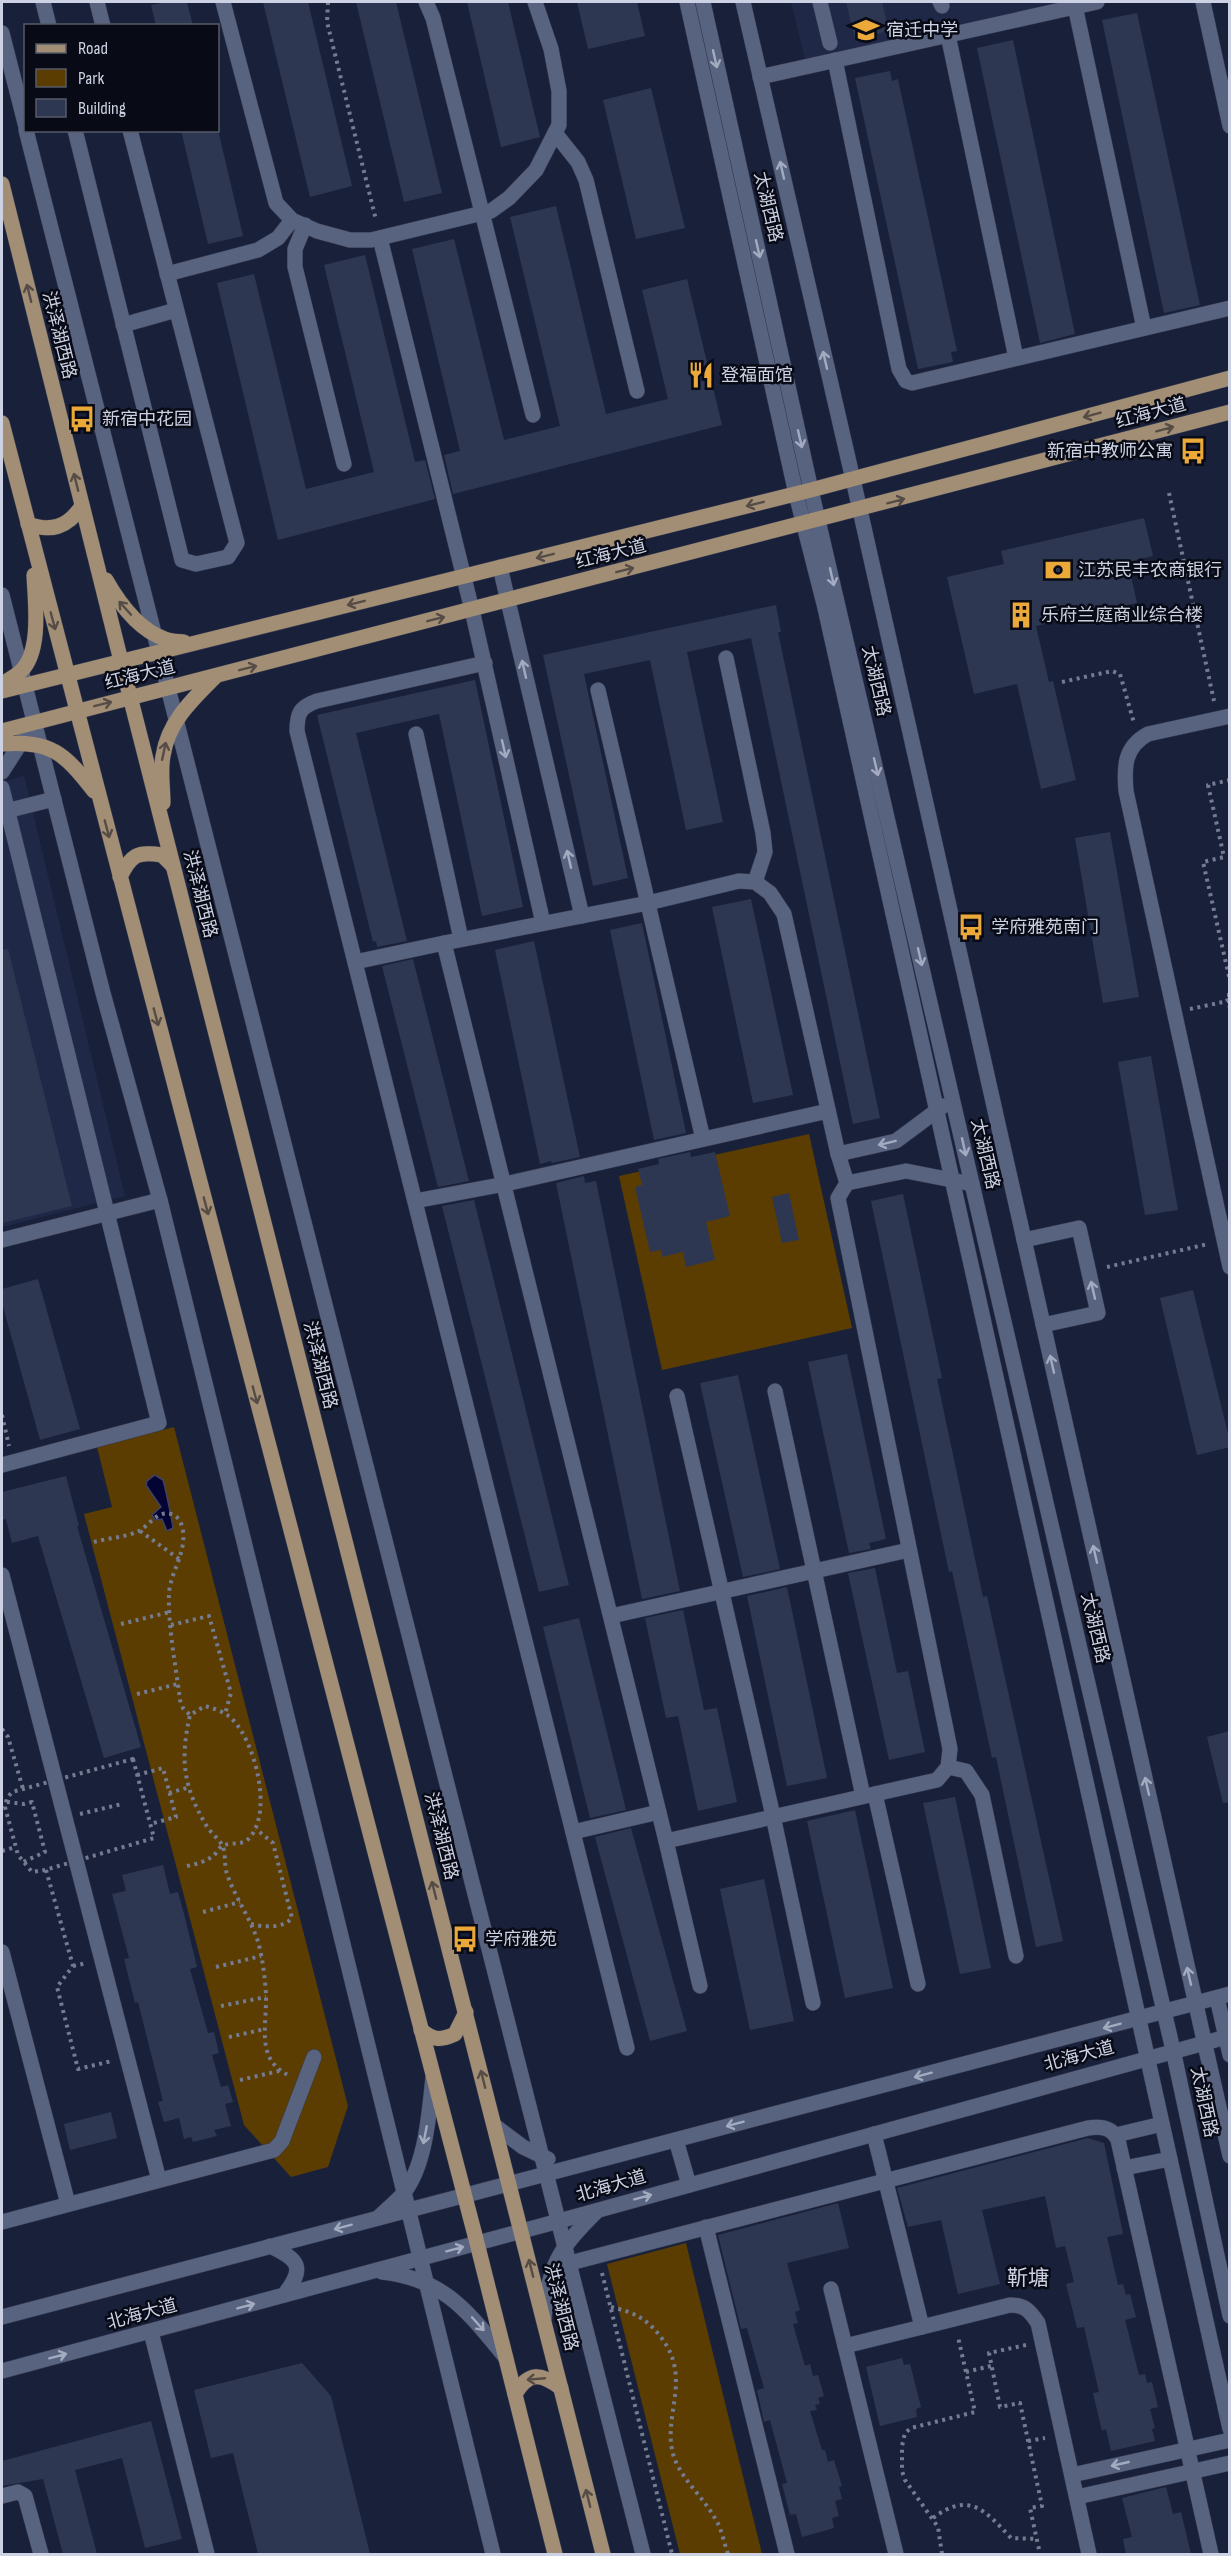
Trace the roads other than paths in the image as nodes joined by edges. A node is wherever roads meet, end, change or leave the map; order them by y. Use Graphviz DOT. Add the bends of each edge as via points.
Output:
graph roads {
  1 [pos="43,2"];
  2 [pos="97,2"];
  3 [pos="223,2"];
  4 [pos="426,2"];
  5 [pos="535,2"];
  6 [pos="687,2"];
  7 [pos="703,2"];
  8 [pos="743,2"];
  9 [pos="820,2"];
  10 [pos="1097,2"];
  11 [pos="1203,2"];
  12 [pos="1075,6"];
  13 [pos="48,24"];
  14 [pos="102,24"];
  15 [pos="2,33"];
  16 [pos="948,35"];
  17 [pos="830,43"];
  18 [pos="835,60"];
  19 [pos="760,77"];
  20 [pos="24,121"];
  21 [pos="1230,126"];
  22 [pos="27,132"];
  23 [pos="75,132"];
  24 [pos="131,132"];
  25 [pos="555,133"];
  26 [pos="2,184"];
  27 [pos="482,213"];
  28 [pos="299,222"];
  29 [pos="380,238"];
  30 [pos="167,274"];
  31 [pos="1230,308"];
  32 [pos="176,310"];
  33 [pos="123,325"];
  34 [pos="1144,328"];
  35 [pos="1016,358"];
  36 [pos="1230,378"];
  37 [pos="637,391"];
  38 [pos="1230,412"];
  39 [pos="532,415"];
  40 [pos="2,423"];
  41 [pos="344,464"];
  42 [pos="852,479"];
  43 [pos="812,490"];
  44 [pos="796,494"];
  45 [pos="82,506"];
  46 [pos="860,510"];
  47 [pos="819,520"];
  48 [pos="28,524"];
  49 [pos="803,525"];
  50 [pos="33,545"];
  51 [pos="96,563"];
  52 [pos="500,567"];
  53 [pos="464,576"];
  54 [pos="2,595"];
  55 [pos="508,600"];
  56 [pos="472,610"];
  57 [pos="154,633"];
  58 [pos="193,644"];
  59 [pos="160,652"];
  60 [pos="726,658"];
  61 [pos="121,662"];
  62 [pos="485,663"];
  63 [pos="67,674"];
  64 [pos="216,676"];
  65 [pos="23,678"];
  66 [pos="2,684"];
  67 [pos="169,688"];
  68 [pos="598,690"];
  69 [pos="2,691"];
  70 [pos="130,698"];
  71 [pos="76,711"];
  72 [pos="176,718"];
  73 [pos="1224,718"];
  74 [pos="34,722"];
  75 [pos="2,731"];
  76 [pos="416,734"];
  77 [pos="21,743"];
  78 [pos="2,744"];
  79 [pos="40,744"];
  80 [pos="2,772"];
  81 [pos="2,788"];
  82 [pos="99,798"];
  83 [pos="54,799"];
  84 [pos="4,812"];
  85 [pos="164,830"];
  86 [pos="173,866"];
  87 [pos="120,877"];
  88 [pos="755,882"];
  89 [pos="648,903"];
  90 [pos="582,916"];
  91 [pos="543,923"];
  92 [pos="461,939"];
  93 [pos="444,943"];
  94 [pos="355,962"];
  95 [pos="953,1099"];
  96 [pos="828,1111"];
  97 [pos="937,1111"];
  98 [pos="703,1139"];
  99 [pos="838,1154"];
  100 [pos="952,1180"];
  101 [pos="847,1183"];
  102 [pos="505,1184"];
  103 [pos="972,1184"];
  104 [pos="160,1200"];
  105 [pos="415,1201"];
  106 [pos="108,1213"];
  107 [pos="2,1240"];
  108 [pos="1024,1240"];
  109 [pos="1230,1267"];
  110 [pos="1043,1325"];
  111 [pos="776,1391"];
  112 [pos="677,1396"];
  113 [pos="7,1463"];
  114 [pos="909,1550"];
  115 [pos="814,1571"];
  116 [pos="2,1575"];
  117 [pos="722,1592"];
  118 [pos="611,1616"];
  119 [pos="948,1767"];
  120 [pos="869,1795"];
  121 [pos="659,1812"];
  122 [pos="773,1816"];
  123 [pos="573,1832"];
  124 [pos="666,1841"];
  125 [pos="2,1952"];
  126 [pos="1016,1956"];
  127 [pos="918,1984"];
  128 [pos="700,1986"];
  129 [pos="1223,1996"];
  130 [pos="813,2003"];
  131 [pos="1196,2004"];
  132 [pos="466,2012"];
  133 [pos="1164,2012"];
  134 [pos="1138,2019"];
  135 [pos="421,2030"];
  136 [pos="1227,2036"];
  137 [pos="1205,2042"];
  138 [pos="627,2048"];
  139 [pos="1173,2050"];
  140 [pos="1230,2055"];
  141 [pos="314,2057"];
  142 [pos="1147,2058"];
  143 [pos="433,2078"];
  144 [pos="1162,2124"];
  145 [pos="495,2126"];
  146 [pos="874,2134"];
  147 [pos="1116,2135"];
  148 [pos="676,2140"];
  149 [pos="1230,2156"];
  150 [pos="543,2157"];
  151 [pos="1170,2159"];
  152 [pos="571,2168"];
  153 [pos="1124,2168"];
  154 [pos="547,2174"];
  155 [pos="159,2180"];
  156 [pos="886,2181"];
  157 [pos="510,2183"];
  158 [pos="689,2185"];
  159 [pos="404,2193"];
  160 [pos="464,2196"];
  161 [pos="68,2204"];
  162 [pos="408,2210"];
  163 [pos="597,2210"];
  164 [pos="378,2218"];
  165 [pos="559,2221"];
  166 [pos="2,2222"];
  167 [pos="706,2227"];
  168 [pos="522,2231"];
  169 [pos="477,2243"];
  170 [pos="565,2244"];
  171 [pos="270,2246"];
  172 [pos="420,2258"];
  173 [pos="570,2263"];
  174 [pos="373,2271"];
  175 [pos="425,2282"];
  176 [pos="831,2289"];
  177 [pos="284,2295"];
  178 [pos="1230,2316"];
  179 [pos="2,2317"];
  180 [pos="544,2319"];
  181 [pos="922,2327"];
  182 [pos="151,2332"];
  183 [pos="844,2346"];
  184 [pos="506,2358"];
  185 [pos="2,2371"];
  186 [pos="561,2388"];
  187 [pos="515,2394"];
  188 [pos="1230,2429"];
  189 [pos="1230,2439"];
  190 [pos="1187,2449"];
  191 [pos="1230,2463"];
  192 [pos="1192,2472"];
  193 [pos="1072,2475"];
  194 [pos="2,2496"];
  195 [pos="1077,2497"];
  196 [pos="41,2554"];
  197 [pos="207,2554"];
  198 [pos="493,2554"];
  199 [pos="555,2554"];
  200 [pos="603,2554"];
  201 [pos="643,2554"];
  202 [pos="787,2554"];
  203 [pos="896,2554"];
  204 [pos="1089,2554"];
  205 [pos="1211,2554"];
  1 -- 13 [label="street"];
  2 -- 14 [label="street"];
  3 -- 28 [label="street" via="276,202"];
  4 -- 27 [label="street"];
  5 -- 25 [label="street" via="551,49 559,91 559,125"];
  6 -- 44 [label="street"];
  7 -- 43 [label="street, 太湖西路, one-way"];
  8 -- 19 [label="street, 太湖西路"];
  9 -- 17 [label="street"];
  10 -- 12 [label="street"];
  11 -- 21 [label="street"];
  12 -- 16 [label="street"];
  12 -- 34 [label="street"];
  15 -- 20 [label="street"];
  16 -- 18 [label="street"];
  16 -- 35 [label="street"];
  18 -- 19 [label="street"];
  18 -- 35 [label="street" via="902,376 912,383"];
  42 -- 19 [label="street, 太湖西路, one-way"];
  22 -- 57 [label="street"];
  23 -- 33 [label="street"];
  24 -- 30 [label="street"];
  25 -- 27 [label="street" via="536,170 508,198"];
  25 -- 37 [label="street" via="578,162 586,180"];
  45 -- 26 [label="main road, 洪泽湖西路, one-way"];
  27 -- 29 [label="street"];
  27 -- 39 [label="street"];
  28 -- 29 [label="street" via="350,240"];
  28 -- 30 [label="street" via="258,250"];
  28 -- 41 [label="street" via="295,267"];
  29 -- 53 [label="street"];
  30 -- 32 [label="street"];
  31 -- 34 [label="street"];
  32 -- 33 [label="street"];
  32 -- 33 [label="street" via="237,543 228,557 196,564 182,560"];
  34 -- 35 [label="street"];
  36 -- 42 [label="main road, 红海大道, one-way"];
  46 -- 38 [label="main road, 红海大道, one-way"];
  40 -- 48 [label="main road"];
  42 -- 43 [label="main road, 红海大道"];
  42 -- 46 [label="street, 太湖西路"];
  43 -- 44 [label="main road, 红海大道"];
  43 -- 47 [label="street, 太湖西路"];
  44 -- 49 [label="street"];
  44 -- 52 [label="main road, 红海大道, one-way"];
  45 -- 48 [label="main road" via="65,524 54,529"];
  45 -- 51 [label="main road, 洪泽湖西路"];
  46 -- 47 [label="main road, 红海大道"];
  46 -- 108 [label="street, 太湖西路"];
  47 -- 49 [label="main road, 红海大道"];
  47 -- 95 [label="street, 太湖西路, one-way"];
  48 -- 50 [label="main road"];
  55 -- 49 [label="main road, 红海大道, one-way"];
  49 -- 97 [label="street"];
  50 -- 63 [label="main road, one-way"];
  50 -- 65 [label="main road" via="36,624"];
  57 -- 51 [label="main road, one-way" via="119,602"];
  51 -- 61 [label="main road, 洪泽湖西路"];
  52 -- 53 [label="main road, 红海大道"];
  52 -- 55 [label="street"];
  53 -- 56 [label="street"];
  53 -- 58 [label="main road, 红海大道, one-way"];
  54 -- 65 [label="street"];
  55 -- 56 [label="main road, 红海大道"];
  90 -- 55 [label="street, one-way"];
  56 -- 62 [label="street"];
  64 -- 56 [label="main road, 红海大道, one-way"];
  57 -- 58 [label="main road" via="166,640"];
  57 -- 59 [label="street"];
  58 -- 59 [label="main road, 红海大道"];
  59 -- 61 [label="main road, 红海大道"];
  59 -- 67 [label="street"];
  60 -- 88 [label="street" via="764,833 765,852"];
  61 -- 63 [label="main road, 红海大道"];
  61 -- 70 [label="main road, 洪泽湖西路"];
  62 -- 91 [label="street, one-way"];
  62 -- 94 [label="street" via="317,701 304,706 297,715 297,731"];
  63 -- 65 [label="main road, 红海大道"];
  63 -- 71 [label="main road"];
  64 -- 67 [label="main road, 红海大道"];
  64 -- 72 [label="main road"];
  65 -- 66 [label="main road"];
  65 -- 69 [label="main road, 红海大道"];
  65 -- 74 [label="street"];
  67 -- 70 [label="main road, 红海大道"];
  67 -- 72 [label="street"];
  68 -- 89 [label="street"];
  71 -- 70 [label="main road, 红海大道, one-way"];
  70 -- 85 [label="main road, 洪泽湖西路"];
  71 -- 74 [label="main road, 红海大道"];
  71 -- 82 [label="main road"];
  85 -- 72 [label="main road, one-way" via="162,758"];
  72 -- 150 [label="street"];
  73 -- 109 [label="street" via="1148,734 1127,754 1124,771"];
  74 -- 75 [label="main road, 红海大道"];
  74 -- 77 [label="street"];
  74 -- 79 [label="street"];
  76 -- 92 [label="street"];
  77 -- 78 [label="main road"];
  77 -- 79 [label="main road"];
  77 -- 80 [label="street"];
  79 -- 82 [label="main road" via="74,765"];
  79 -- 83 [label="street"];
  81 -- 84 [label="street"];
  82 -- 87 [label="main road, one-way"];
  83 -- 84 [label="street"];
  83 -- 104 [label="street"];
  84 -- 106 [label="street"];
  85 -- 86 [label="main road, 洪泽湖西路"];
  86 -- 87 [label="main road" via="162,855 140,854 129,860"];
  132 -- 86 [label="main road, 洪泽湖西路, one-way"];
  87 -- 135 [label="main road, one-way"];
  88 -- 89 [label="street" via="739,881"];
  88 -- 96 [label="street" via="770,893 784,914"];
  89 -- 90 [label="street"];
  89 -- 98 [label="street"];
  90 -- 91 [label="street"];
  91 -- 92 [label="street"];
  92 -- 93 [label="street"];
  93 -- 94 [label="street"];
  93 -- 102 [label="street"];
  94 -- 105 [label="street"];
  95 -- 97 [label="street"];
  95 -- 103 [label="street, 太湖西路, one-way"];
  96 -- 98 [label="street"];
  96 -- 99 [label="street"];
  97 -- 99 [label="street, one-way" via="896,1141"];
  97 -- 100 [label="street"];
  98 -- 102 [label="street"];
  99 -- 101 [label="street"];
  100 -- 101 [label="street" via="906,1171"];
  100 -- 103 [label="street"];
  100 -- 134 [label="street"];
  101 -- 114 [label="street" via="838,1198"];
  102 -- 105 [label="street"];
  102 -- 118 [label="street"];
  103 -- 133 [label="street, 太湖西路"];
  104 -- 106 [label="street"];
  104 -- 159 [label="street"];
  105 -- 123 [label="street"];
  106 -- 107 [label="street"];
  106 -- 113 [label="street" via="159,1423"];
  108 -- 110 [label="street, 太湖西路"];
  110 -- 108 [label="street, one-way" via="1098,1312 1079,1228"];
  131 -- 110 [label="street, 太湖西路, one-way"];
  111 -- 115 [label="street"];
  112 -- 117 [label="street"];
  114 -- 115 [label="street"];
  114 -- 119 [label="street" via="950,1749"];
  115 -- 117 [label="street"];
  115 -- 120 [label="street"];
  116 -- 155 [label="street"];
  117 -- 118 [label="street"];
  117 -- 122 [label="street"];
  118 -- 121 [label="street"];
  119 -- 120 [label="street" via="937,1780"];
  119 -- 126 [label="street" via="966,1772 982,1795"];
  120 -- 122 [label="street"];
  120 -- 127 [label="street"];
  121 -- 123 [label="street"];
  121 -- 124 [label="street"];
  122 -- 124 [label="street"];
  122 -- 130 [label="street"];
  123 -- 138 [label="street"];
  124 -- 128 [label="street"];
  125 -- 161 [label="street"];
  129 -- 131 [label="street, 北海大道"];
  129 -- 136 [label="street"];
  131 -- 133 [label="street, 北海大道"];
  131 -- 137 [label="street, 太湖西路"];
  132 -- 135 [label="main road" via="455,2034 444,2039 432,2039"];
  145 -- 132 [label="main road, 洪泽湖西路, one-way"];
  133 -- 134 [label="street, 北海大道"];
  133 -- 139 [label="street, 太湖西路"];
  134 -- 142 [label="street"];
  134 -- 148 [label="street, 北海大道, one-way"];
  135 -- 143 [label="main road"];
  136 -- 137 [label="street, 北海大道"];
  136 -- 140 [label="street"];
  137 -- 139 [label="street, 北海大道"];
  137 -- 149 [label="street, 太湖西路"];
  139 -- 142 [label="street, 北海大道"];
  139 -- 178 [label="street, 太湖西路"];
  141 -- 155 [label="street" via="282,2141 273,2150"];
  142 -- 144 [label="street"];
  142 -- 146 [label="street, 北海大道"];
  143 -- 159 [label="street, one-way" via="426,2136"];
  143 -- 160 [label="main road"];
  144 -- 147 [label="street"];
  144 -- 151 [label="street"];
  145 -- 150 [label="street"];
  145 -- 157 [label="main road, 洪泽湖西路"];
  146 -- 156 [label="street"];
  146 -- 158 [label="street, 北海大道"];
  147 -- 153 [label="street"];
  147 -- 156 [label="street" via="1095,2127"];
  148 -- 152 [label="street, 北海大道"];
  148 -- 158 [label="street"];
  150 -- 152 [label="street"];
  150 -- 154 [label="street"];
  151 -- 153 [label="street"];
  151 -- 188 [label="street"];
  152 -- 154 [label="street, 北海大道"];
  153 -- 190 [label="street"];
  154 -- 157 [label="street, 北海大道"];
  154 -- 165 [label="street"];
  155 -- 161 [label="street"];
  156 -- 167 [label="street"];
  156 -- 181 [label="street"];
  157 -- 160 [label="street, 北海大道"];
  157 -- 168 [label="main road, 洪泽湖西路"];
  163 -- 158 [label="street, 北海大道, one-way"];
  159 -- 162 [label="street"];
  159 -- 164 [label="street"];
  160 -- 162 [label="street, 北海大道"];
  160 -- 169 [label="main road"];
  161 -- 166 [label="street"];
  162 -- 164 [label="street, 北海大道"];
  162 -- 172 [label="street"];
  163 -- 165 [label="street, 北海大道"];
  163 -- 170 [label="street"];
  164 -- 171 [label="street, 北海大道, one-way"];
  165 -- 168 [label="street, 北海大道"];
  165 -- 170 [label="street"];
  167 -- 173 [label="street"];
  167 -- 202 [label="street"];
  168 -- 169 [label="street, 北海大道"];
  180 -- 168 [label="main road, 洪泽湖西路, one-way"];
  172 -- 169 [label="street, 北海大道, one-way"];
  169 -- 184 [label="main road"];
  170 -- 173 [label="street"];
  170 -- 180 [label="street" via="546,2291"];
  171 -- 177 [label="street" via="289,2255 296,2265 296,2279"];
  171 -- 179 [label="street, 北海大道"];
  172 -- 174 [label="street, 北海大道"];
  172 -- 175 [label="street"];
  173 -- 201 [label="street"];
  174 -- 175 [label="street" via="408,2275"];
  174 -- 177 [label="street, 北海大道"];
  175 -- 184 [label="street, one-way" via="477,2322"];
  175 -- 198 [label="street"];
  176 -- 183 [label="street"];
  182 -- 177 [label="street, 北海大道, one-way"];
  180 -- 186 [label="main road, 洪泽湖西路"];
  181 -- 183 [label="street"];
  181 -- 193 [label="street" via="1010,2305 1021,2305 1031,2312 1038,2322"];
  185 -- 182 [label="street, 北海大道, one-way"];
  182 -- 197 [label="street"];
  183 -- 203 [label="street"];
  184 -- 187 [label="main road"];
  186 -- 187 [label="main road, one-way" via="548,2378 532,2377 523,2381"];
  200 -- 186 [label="main road, 洪泽湖西路, one-way"];
  187 -- 199 [label="main road"];
  189 -- 190 [label="street"];
  190 -- 192 [label="street"];
  190 -- 193 [label="street, one-way"];
  191 -- 192 [label="street"];
  192 -- 195 [label="street"];
  192 -- 205 [label="street"];
  193 -- 195 [label="street"];
  194 -- 196 [label="street" via="18,2492 25,2496"];
  195 -- 204 [label="street"];
}
